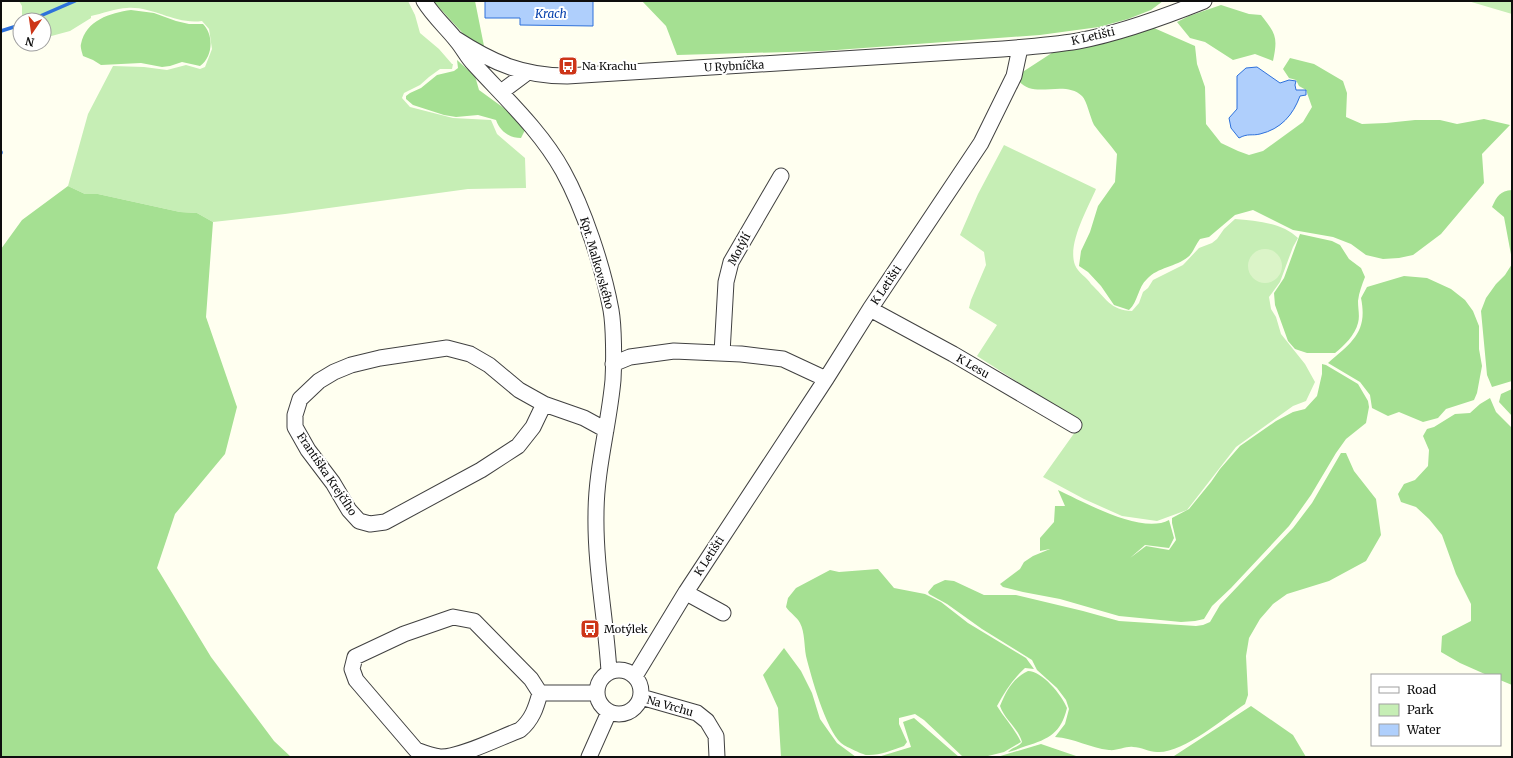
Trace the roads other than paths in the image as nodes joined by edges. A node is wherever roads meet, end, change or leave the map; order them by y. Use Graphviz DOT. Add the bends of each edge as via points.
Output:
graph roads {
  1 [pos="424,1"];
  2 [pos="1204,1"];
  3 [pos="456,39"];
  4 [pos="1020,48"];
  5 [pos="528,72"];
  6 [pos="501,92"];
  7 [pos="781,176"];
  8 [pos="870,309"];
  9 [pos="722,353"];
  10 [pos="613,364"];
  11 [pos="826,379"];
  12 [pos="544,404"];
  13 [pos="1074,425"];
  14 [pos="606,430"];
  15 [pos="686,592"];
  16 [pos="723,613"];
  17 [pos="609,672"];
  18 [pos="635,676"];
  19 [pos="540,693"];
  20 [pos="596,693"];
  21 [pos="641,698"];
  22 [pos="609,712"];
  23 [pos="589,757"];
  24 [pos="718,757"];
  1 -- 3 [label="street"];
  2 -- 4 [label="street, K Letišti" via="1114,32 1080,40"];
  3 -- 5 [label="street, U Rybníčka" via="484,57"];
  3 -- 6 [label="street, Kpt. Malkovského" via="472,63"];
  4 -- 5 [label="street, U Rybníčka" via="567,76 546,76"];
  4 -- 8 [label="street, K Letišti" via="1014,76 981,143"];
  5 -- 6 [label="street"];
  6 -- 10 [label="street, Kpt. Malkovského" via="536,133 562,169 575,194 604,279 611,311"];
  7 -- 9 [label="street, Motýlí" via="730,262 726,282"];
  8 -- 11 [label="street, K Letišti"];
  8 -- 13 [label="street, K Lesu"];
  9 -- 10 [label="street" via="674,351 630,357"];
  9 -- 11 [label="street" via="783,359"];
  10 -- 14 [label="street, Kpt. Malkovského"];
  11 -- 15 [label="street, K Letišti"];
  12 -- 12 [label="street, Františka Krejčího" via="533,427 518,446 481,470 385,522 370,524 359,521 349,510 308,450 295,427 294,415 300,400 334,372 380,358 447,348 470,354 489,365 519,390"];
  12 -- 14 [label="street, Františka Krejčího" via="584,418"];
  14 -- 17 [label="street, Kpt. Malkovského" via="597,483 596,514"];
  15 -- 16 [label="street"];
  15 -- 18 [label="street, K Letišti"];
  17 -- 18 [label="street" via="623,670"];
  17 -- 20 [label="street" via="600,680"];
  18 -- 21 [label="street" via="641,686"];
  19 -- 19 [label="street" via="536,709 528,723 520,730 456,755 442,757 416,750 356,680 352,669 355,657 404,634 454,617 474,621 531,679"];
  19 -- 20 [label="street"];
  20 -- 22 [label="street" via="600,704"];
  21 -- 22 [label="street" via="634,708 622,714"];
  21 -- 24 [label="street, Na Vrchu" via="696,713 707,721 716,736"];
  22 -- 23 [label="street"];
}
